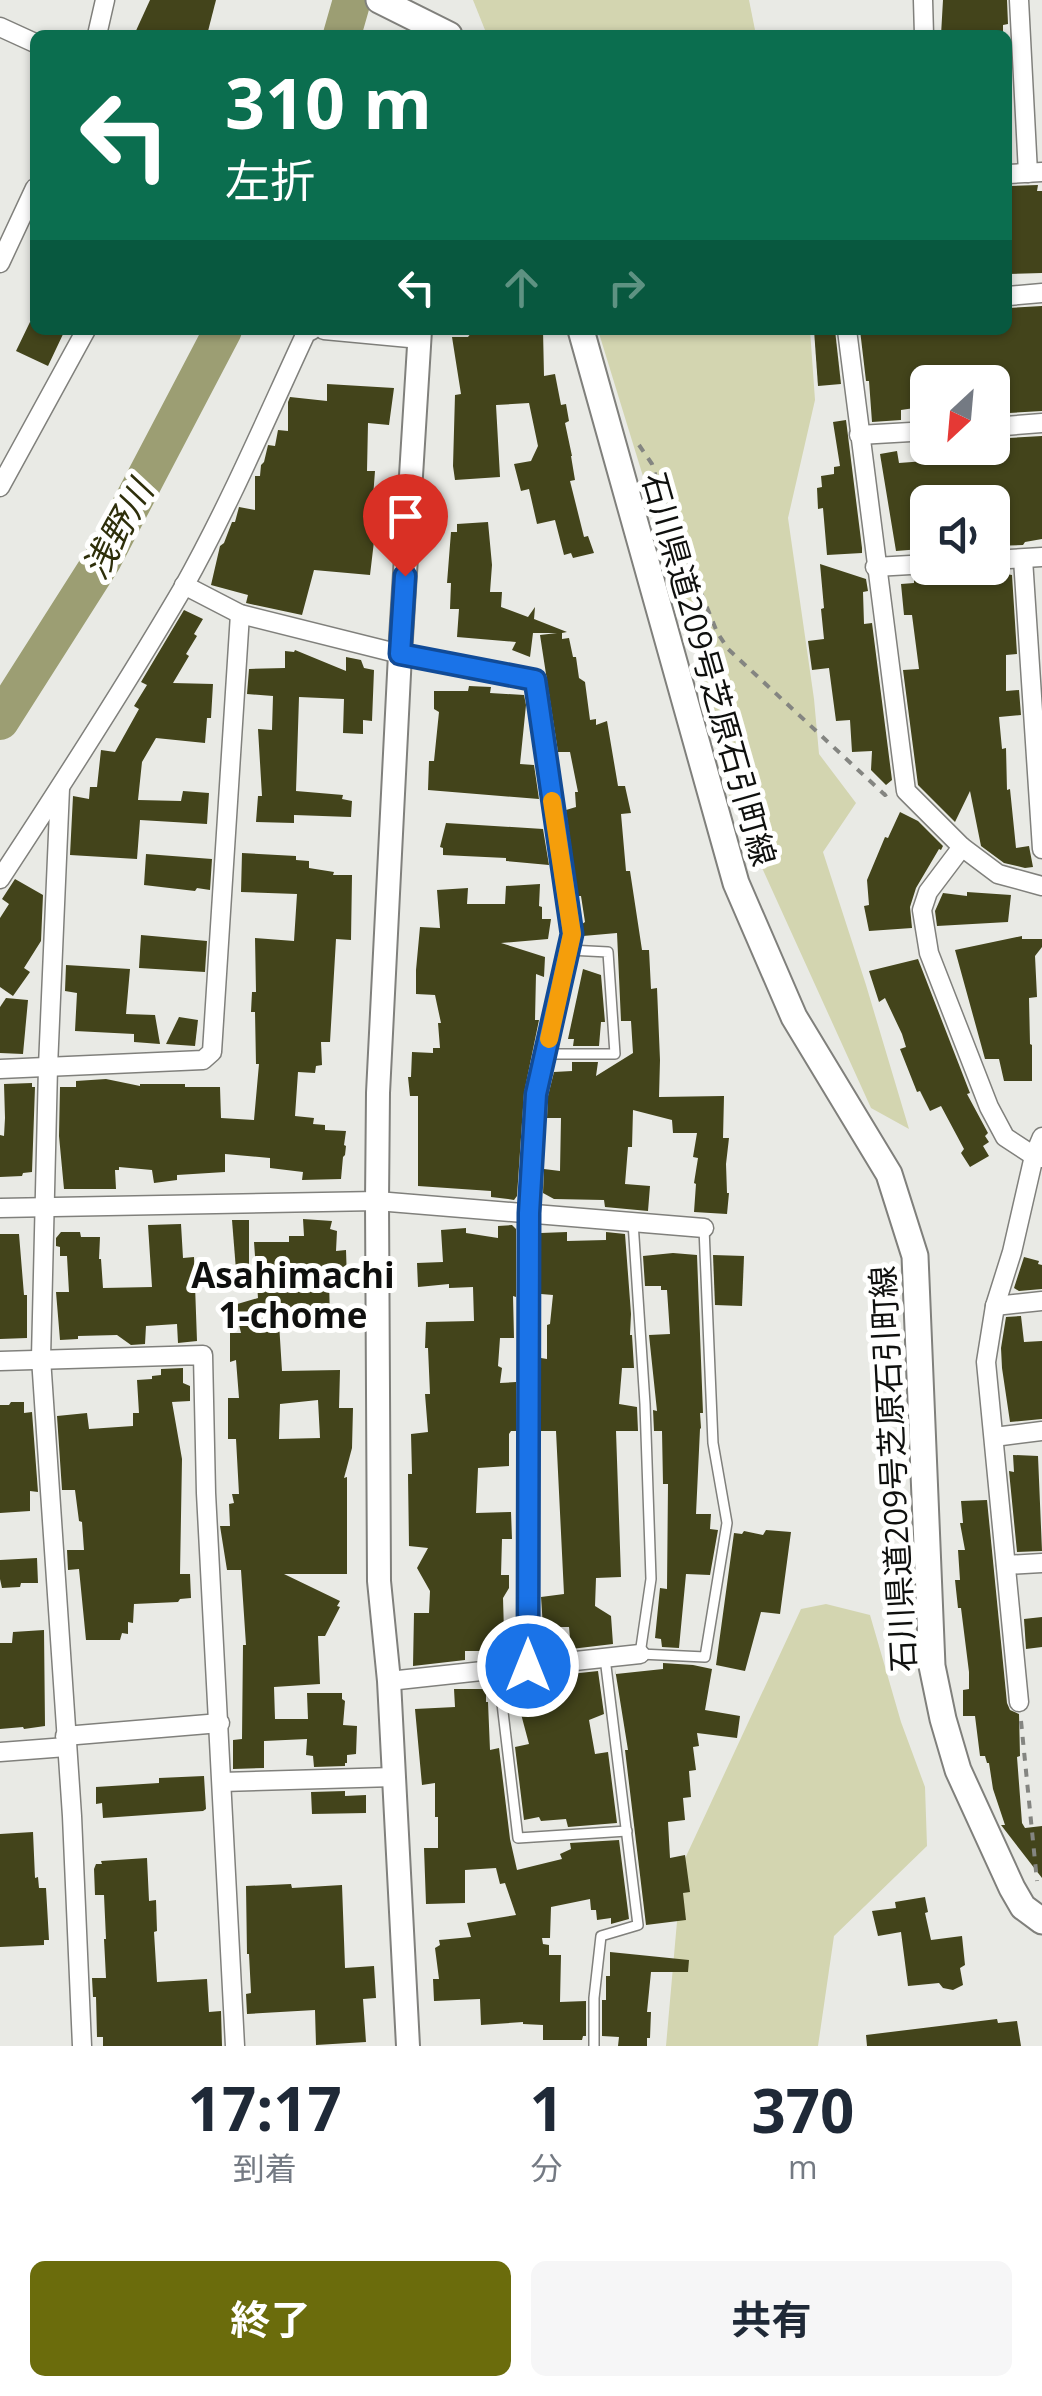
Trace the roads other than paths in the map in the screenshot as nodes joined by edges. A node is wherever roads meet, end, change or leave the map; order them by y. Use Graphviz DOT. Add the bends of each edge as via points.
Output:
graph roads {
  1 [pos="105,0"];
  2 [pos="922,0"];
  3 [pos="1019,0"];
  4 [pos="389,5"];
  5 [pos="0,27"];
  6 [pos="98,30"];
  7 [pos="437,30"];
  8 [pos="924,30"];
  9 [pos="30,41"];
  10 [pos="1035,172"];
  11 [pos="30,199"];
  12 [pos="0,263"];
  13 [pos="1042,293"];
  14 [pos="1012,296"];
  15 [pos="83,335"];
  16 [pos="306,335"];
  17 [pos="420,335"];
  18 [pos="582,335"];
  19 [pos="848,335"];
  20 [pos="1042,423"];
  21 [pos="1010,425"];
  22 [pos="910,432"];
  23 [pos="859,435"];
  24 [pos="0,487"];
  25 [pos="1033,558"];
  26 [pos="910,565"];
  27 [pos="876,567"];
  28 [pos="184,585"];
  29 [pos="240,614"];
  30 [pos="400,654"];
  31 [pos="60,788"];
  32 [pos="962,846"];
  33 [pos="1042,849"];
  34 [pos="0,879"];
  35 [pos="1042,886"];
  36 [pos="568,950"];
  37 [pos="545,1054"];
  38 [pos="48,1067"];
  39 [pos="0,1069"];
  40 [pos="1042,1137"];
  41 [pos="1038,1157"];
  42 [pos="378,1200"];
  43 [pos="44,1206"];
  44 [pos="0,1208"];
  45 [pos="529,1213"];
  46 [pos="632,1222"];
  47 [pos="704,1228"];
  48 [pos="1042,1301"];
  49 [pos="995,1306"];
  50 [pos="40,1358"];
  51 [pos="0,1361"];
  52 [pos="1042,1432"];
  53 [pos="994,1436"];
  54 [pos="1042,1562"];
  55 [pos="1006,1566"];
  56 [pos="640,1654"];
  57 [pos="606,1658"];
  58 [pos="528,1666"];
  59 [pos="498,1670"];
  60 [pos="389,1682"];
  61 [pos="1019,1702"];
  62 [pos="220,1724"];
  63 [pos="66,1741"];
  64 [pos="0,1752"];
  65 [pos="394,1776"];
  66 [pos="222,1782"];
  67 [pos="627,1830"];
  68 [pos="1041,1921"];
  69 [pos="1042,1934"];
  70 [pos="82,2046"];
  71 [pos="235,2046"];
  72 [pos="408,2046"];
  73 [pos="594,2046"];
  1 -- 6 [label="street"];
  2 -- 8 [label="street"];
  3 -- 10 [label="street"];
  4 -- 7 [label="main road"];
  5 -- 9 [label="street"];
  11 -- 12 [label="street"];
  13 -- 14 [label="street"];
  15 -- 24 [label="street"];
  16 -- 28 [label="street"];
  17 -- 30 [label="street"];
  18 -- 68 [label="main road, 石川県道209号芝原石引町線" via="736,883 794,1018 889,1174 915,1256 932,1666 958,1770 1012,1888"];
  19 -- 23 [label="street"];
  20 -- 21 [label="street"];
  22 -- 23 [label="street"];
  23 -- 27 [label="street"];
  25 -- 33 [label="street"];
  26 -- 27 [label="street"];
  27 -- 32 [label="street" via="906,791"];
  28 -- 29 [label="street"];
  28 -- 31 [label="street"];
  29 -- 30 [label="street"];
  29 -- 38 [label="street" via="212,1052 203,1060"];
  30 -- 36 [label="street" via="535,680 572,934"];
  30 -- 42 [label="street"];
  31 -- 34 [label="street"];
  31 -- 38 [label="street"];
  32 -- 35 [label="street" via="998,874"];
  32 -- 41 [label="street" via="922,910 929,952 989,1107 1005,1136"];
  36 -- 37 [label="street"];
  36 -- 37 [label="lane" via="608,952 616,1054"];
  37 -- 45 [label="street"];
  38 -- 39 [label="street"];
  38 -- 43 [label="street"];
  40 -- 41 [label="street"];
  41 -- 49 [label="street"];
  42 -- 43 [label="street"];
  42 -- 45 [label="street"];
  42 -- 60 [label="street" via="379,1581"];
  43 -- 44 [label="street"];
  43 -- 50 [label="street"];
  45 -- 46 [label="street"];
  45 -- 58 [label="street"];
  46 -- 47 [label="street"];
  46 -- 56 [label="lane" via="651,1579"];
  47 -- 56 [label="lane" via="712,1443 727,1523 705,1657"];
  48 -- 49 [label="street"];
  49 -- 53 [label="street" via="986,1362"];
  50 -- 51 [label="street"];
  50 -- 62 [label="street" via="203,1355"];
  50 -- 63 [label="street"];
  52 -- 53 [label="street"];
  53 -- 55 [label="street"];
  54 -- 55 [label="street"];
  55 -- 61 [label="street"];
  56 -- 57 [label="street"];
  57 -- 58 [label="street"];
  57 -- 67 [label="lane"];
  58 -- 59 [label="street"];
  59 -- 60 [label="street"];
  59 -- 67 [label="lane" via="518,1838"];
  60 -- 65 [label="street"];
  62 -- 63 [label="street"];
  62 -- 66 [label="street"];
  63 -- 64 [label="street"];
  63 -- 70 [label="street"];
  65 -- 66 [label="street"];
  65 -- 72 [label="street"];
  66 -- 71 [label="street"];
  67 -- 73 [label="lane" via="638,1925 600,1936"];
  68 -- 69 [label="street"];
}
